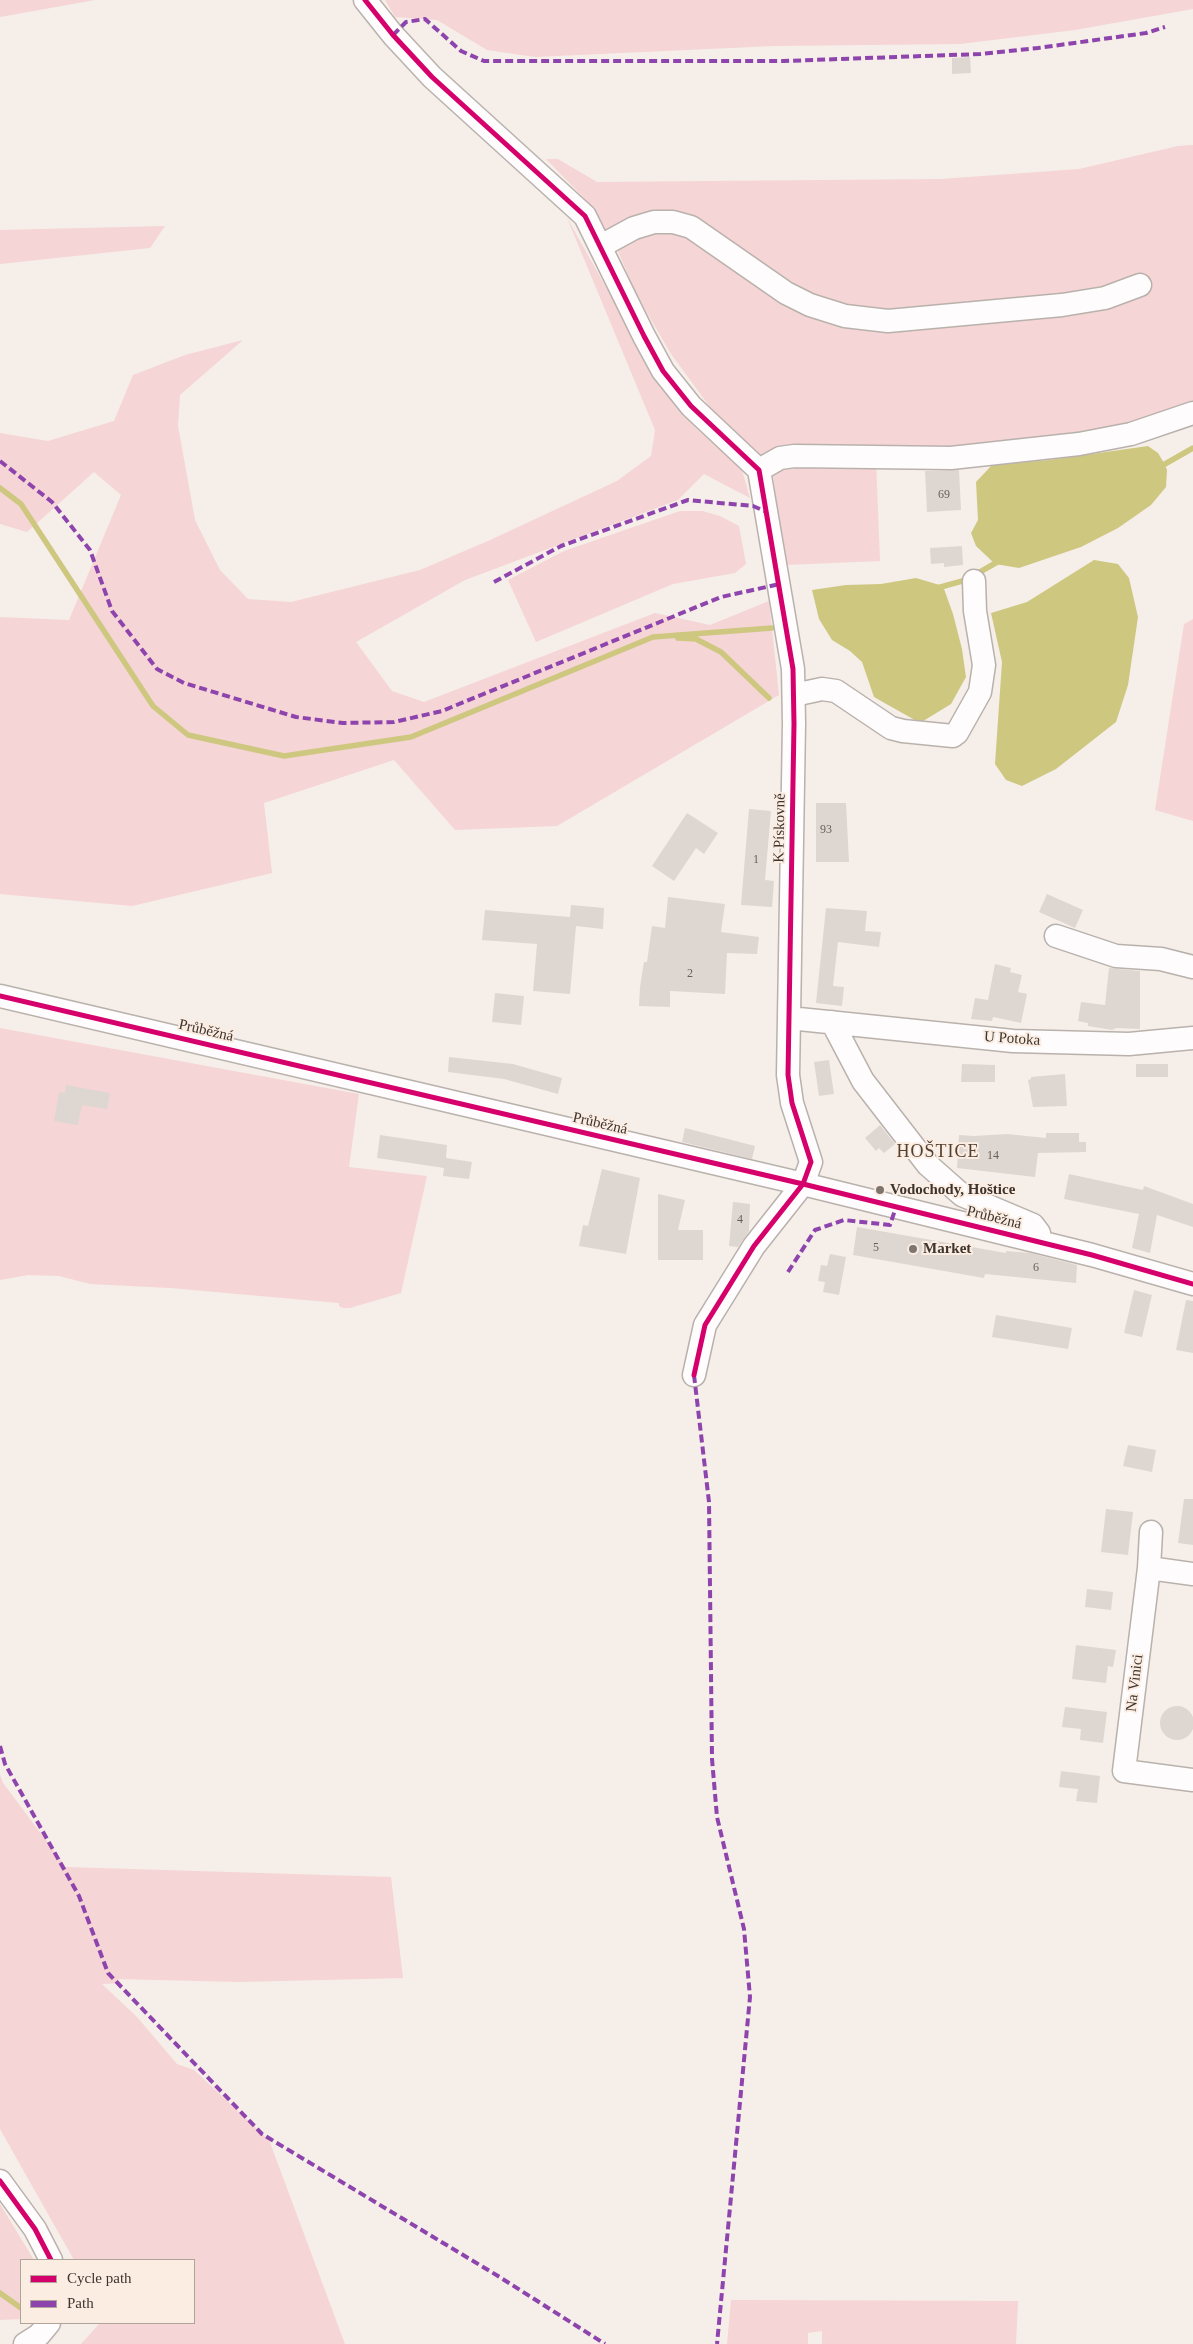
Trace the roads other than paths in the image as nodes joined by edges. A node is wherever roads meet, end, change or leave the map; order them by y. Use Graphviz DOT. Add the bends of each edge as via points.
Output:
graph roads {
  1 [pos="365,0"];
  2 [pos="601,246"];
  3 [pos="1140,285"];
  4 [pos="1193,413"];
  5 [pos="759,470"];
  6 [pos="974,581"];
  7 [pos="794,695"];
  8 [pos="1056,936"];
  9 [pos="1193,967"];
  10 [pos="0,996"];
  11 [pos="789,1018"];
  12 [pos="832,1022"];
  13 [pos="1193,1038"];
  14 [pos="803,1184"];
  15 [pos="1040,1242"];
  16 [pos="1193,1284"];
  17 [pos="694,1374"];
  18 [pos="1151,1532"];
  19 [pos="1149,1568"];
  20 [pos="1193,1574"];
  21 [pos="1193,1780"];
  22 [pos="0,2181"];
  23 [pos="50,2259"];
  24 [pos="49,2324"];
  25 [pos="26,2344"];
  1 -- 2 [label="street" via="432,77 585,216"];
  2 -- 3 [label="street" via="634,228 654,222 673,222 691,227 786,293 810,305 845,316 888,320 1062,305 1105,298"];
  2 -- 5 [label="street" via="663,370 691,406"];
  4 -- 5 [label="street" via="1131,434 1079,444 951,458 794,456 780,458"];
  5 -- 7 [label="street, K Pískovně" via="784,612"];
  6 -- 7 [label="street" via="975,611 984,665 980,692 953,736 891,728 836,691 822,689"];
  7 -- 11 [label="street, K Pískovně"];
  8 -- 9 [label="street" via="1116,956 1161,959"];
  10 -- 14 [label="street, Průběžná"];
  11 -- 12 [label="street, U Potoka"];
  11 -- 14 [label="street, K Pískovně" via="788,1075 792,1103 811,1162"];
  12 -- 13 [label="street, U Potoka" via="1013,1040 1129,1044"];
  12 -- 15 [label="street" via="863,1081 928,1165 962,1195 1033,1225 1039,1233"];
  14 -- 15 [label="street, Průběžná"];
  14 -- 17 [label="street" via="754,1246 705,1326"];
  15 -- 16 [label="street, Průběžná"];
  18 -- 19 [label="street"];
  19 -- 20 [label="street"];
  19 -- 21 [label="street, Na Vinici" via="1124,1771"];
  22 -- 23 [label="street" via="35,2229"];
  24 -- 25 [label="street"];
}
